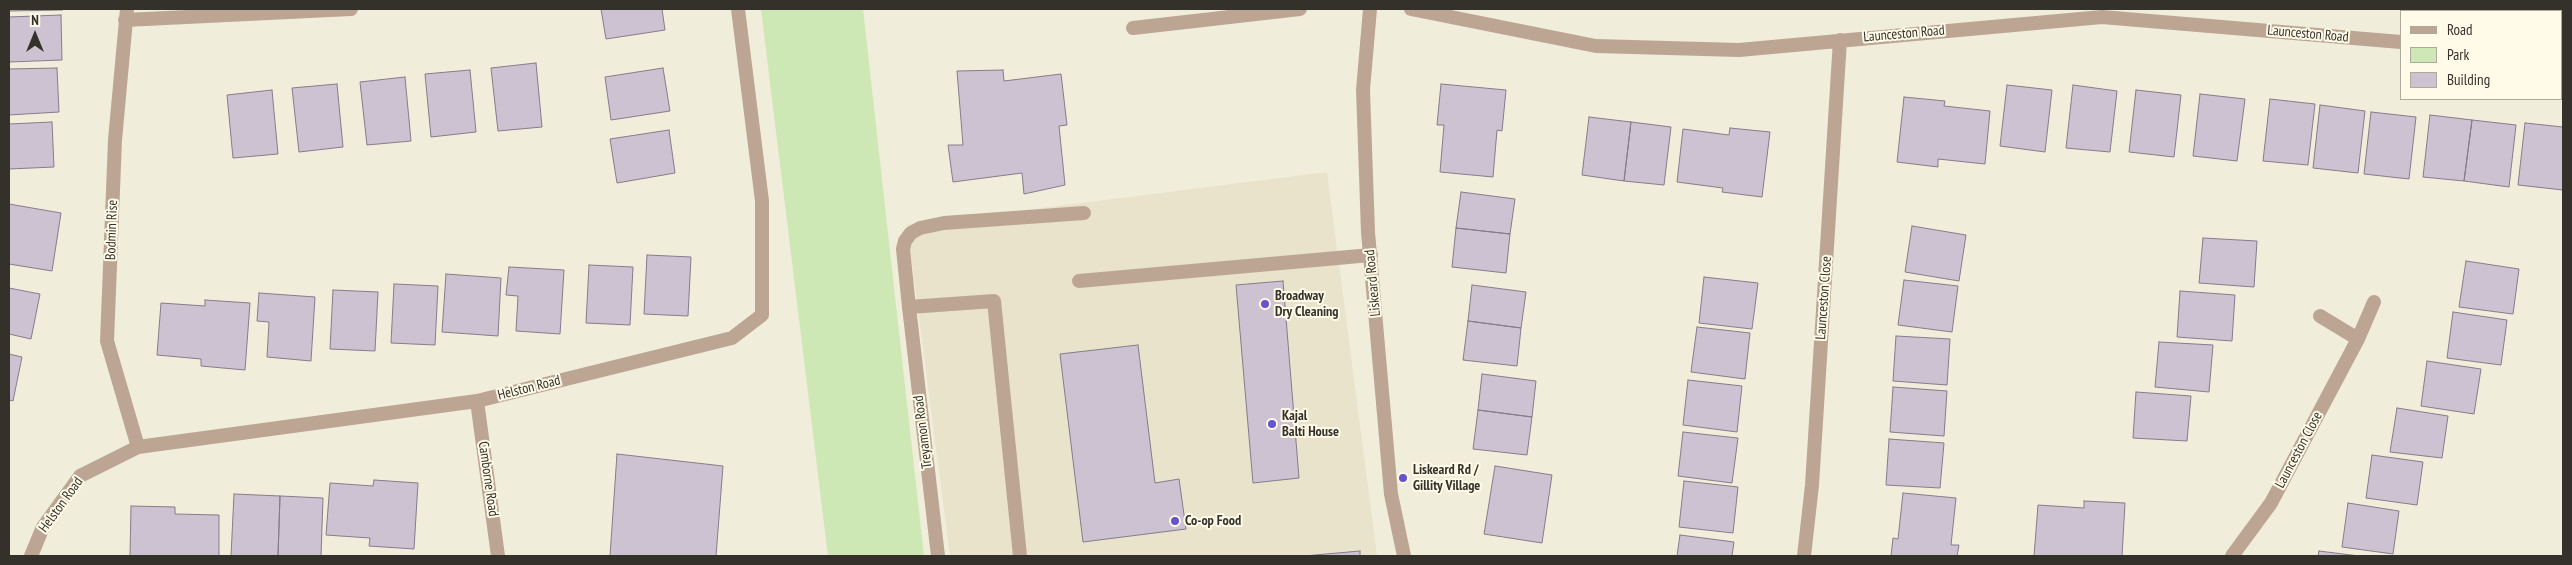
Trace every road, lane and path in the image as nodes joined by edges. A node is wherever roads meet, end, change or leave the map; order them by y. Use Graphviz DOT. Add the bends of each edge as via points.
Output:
graph roads {
  1 [pos="351,9"];
  2 [pos="738,9"];
  3 [pos="1300,9"];
  4 [pos="1370,9"];
  5 [pos="1411,9"];
  6 [pos="126,14"];
  7 [pos="1133,28"];
  8 [pos="1840,40"];
  9 [pos="2400,42"];
  10 [pos="1084,213"];
  11 [pos="1370,255"];
  12 [pos="1080,281"];
  13 [pos="2374,302"];
  14 [pos="909,307"];
  15 [pos="2320,316"];
  16 [pos="2358,339"];
  17 [pos="478,401"];
  18 [pos="138,448"];
  19 [pos="31,556"];
  20 [pos="498,556"];
  21 [pos="938,556"];
  22 [pos="1020,556"];
  23 [pos="1404,556"];
  24 [pos="1804,556"];
  25 [pos="2232,556"];
  1 -- 6 [label="street"];
  2 -- 17 [label="street, Helston Road" via="762,201 762,315 732,338"];
  3 -- 7 [label="street"];
  4 -- 11 [label="street, Liskeard Road" via="1363,90"];
  5 -- 8 [label="street, Launceston Road" via="1596,46 1739,50"];
  6 -- 18 [label="street, Bodmin Rise" via="115,140 107,341"];
  8 -- 9 [label="street, Launceston Road" via="2102,16"];
  8 -- 24 [label="street, Launceston Close" via="1812,485"];
  10 -- 14 [label="street, Treyamon Road" via="944,223 920,228 905,241"];
  11 -- 12 [label="street"];
  11 -- 23 [label="street, Liskeard Road" via="1391,494"];
  13 -- 16 [label="street, Launceston Close"];
  14 -- 21 [label="street, Treyamon Road"];
  14 -- 22 [label="street" via="994,301"];
  15 -- 16 [label="street"];
  16 -- 25 [label="street, Launceston Close" via="2271,503"];
  17 -- 18 [label="street, Helston Road"];
  17 -- 20 [label="street, Camborne Road"];
  18 -- 19 [label="street, Helston Road" via="80,476 43,527"];
}
